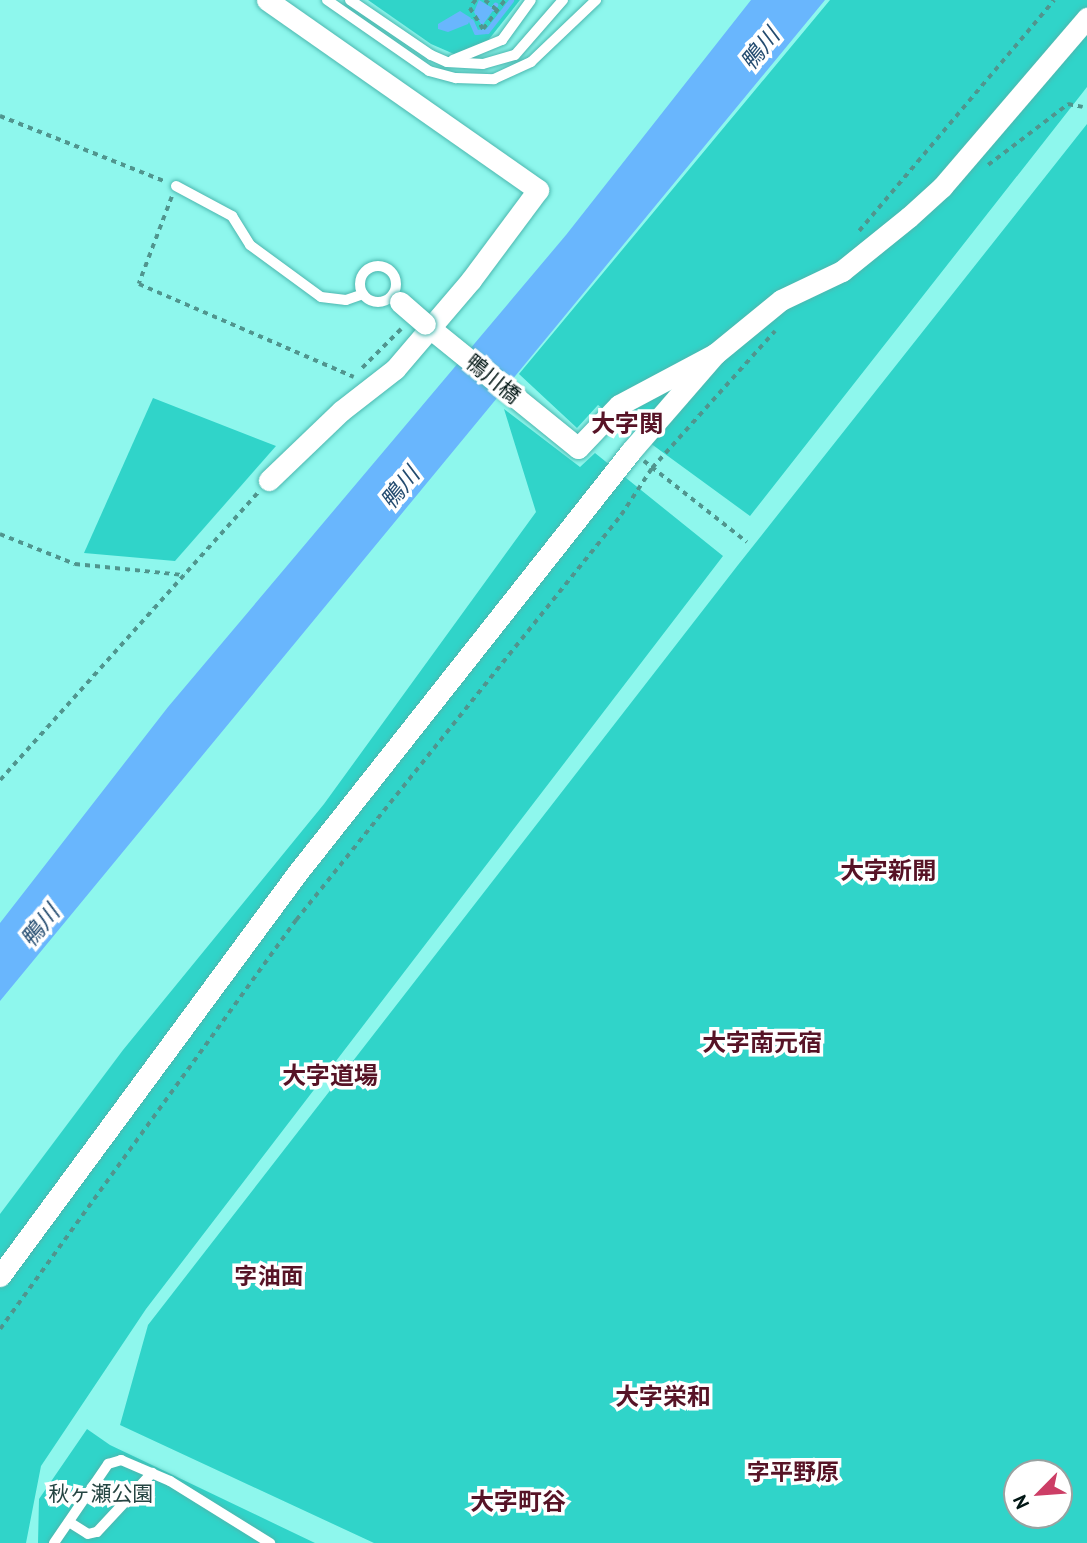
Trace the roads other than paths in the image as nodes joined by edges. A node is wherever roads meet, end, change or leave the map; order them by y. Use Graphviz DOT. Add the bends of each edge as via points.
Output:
graph roads {
  1 [pos="267,0"];
  2 [pos="327,0"];
  3 [pos="350,0"];
  4 [pos="531,0"];
  5 [pos="563,0"];
  6 [pos="596,0"];
  7 [pos="1087,18"];
  8 [pos="447,62"];
  9 [pos="176,186"];
  10 [pos="363,294"];
  11 [pos="396,298"];
  12 [pos="430,328"];
  13 [pos="715,354"];
  14 [pos="269,480"];
  15 [pos="0,1276"];
  16 [pos="152,1473"];
  17 [pos="69,1522"];
  18 [pos="54,1543"];
  19 [pos="271,1543"];
  1 -- 12 [label="street" via="538,190"];
  2 -- 6 [label="lane" via="429,71 456,78 494,79 531,62"];
  3 -- 8 [label="lane"];
  4 -- 8 [label="lane" via="502,40"];
  5 -- 8 [label="lane" via="515,55 483,64"];
  7 -- 13 [label="street" via="942,187 909,217 842,271 781,300"];
  9 -- 10 [label="lane" via="232,216 250,244 321,297 346,300"];
  10 -- 11 [label="lane" via="377,302"];
  10 -- 11 [label="lane" via="360,283 365,272 381,267 395,278"];
  11 -- 12 [label="street, 鴨川橋, bridge"];
  12 -- 13 [label="street, 鴨川橋" via="578,448 619,405"];
  12 -- 14 [label="street" via="395,369 341,411"];
  13 -- 15 [label="street" via="631,451 290,882"];
  16 -- 17 [label="lane" via="97,1532 89,1534"];
  16 -- 17 [label="lane" via="121,1460 108,1464"];
  16 -- 19 [label="lane"];
  17 -- 18 [label="lane"];
}
